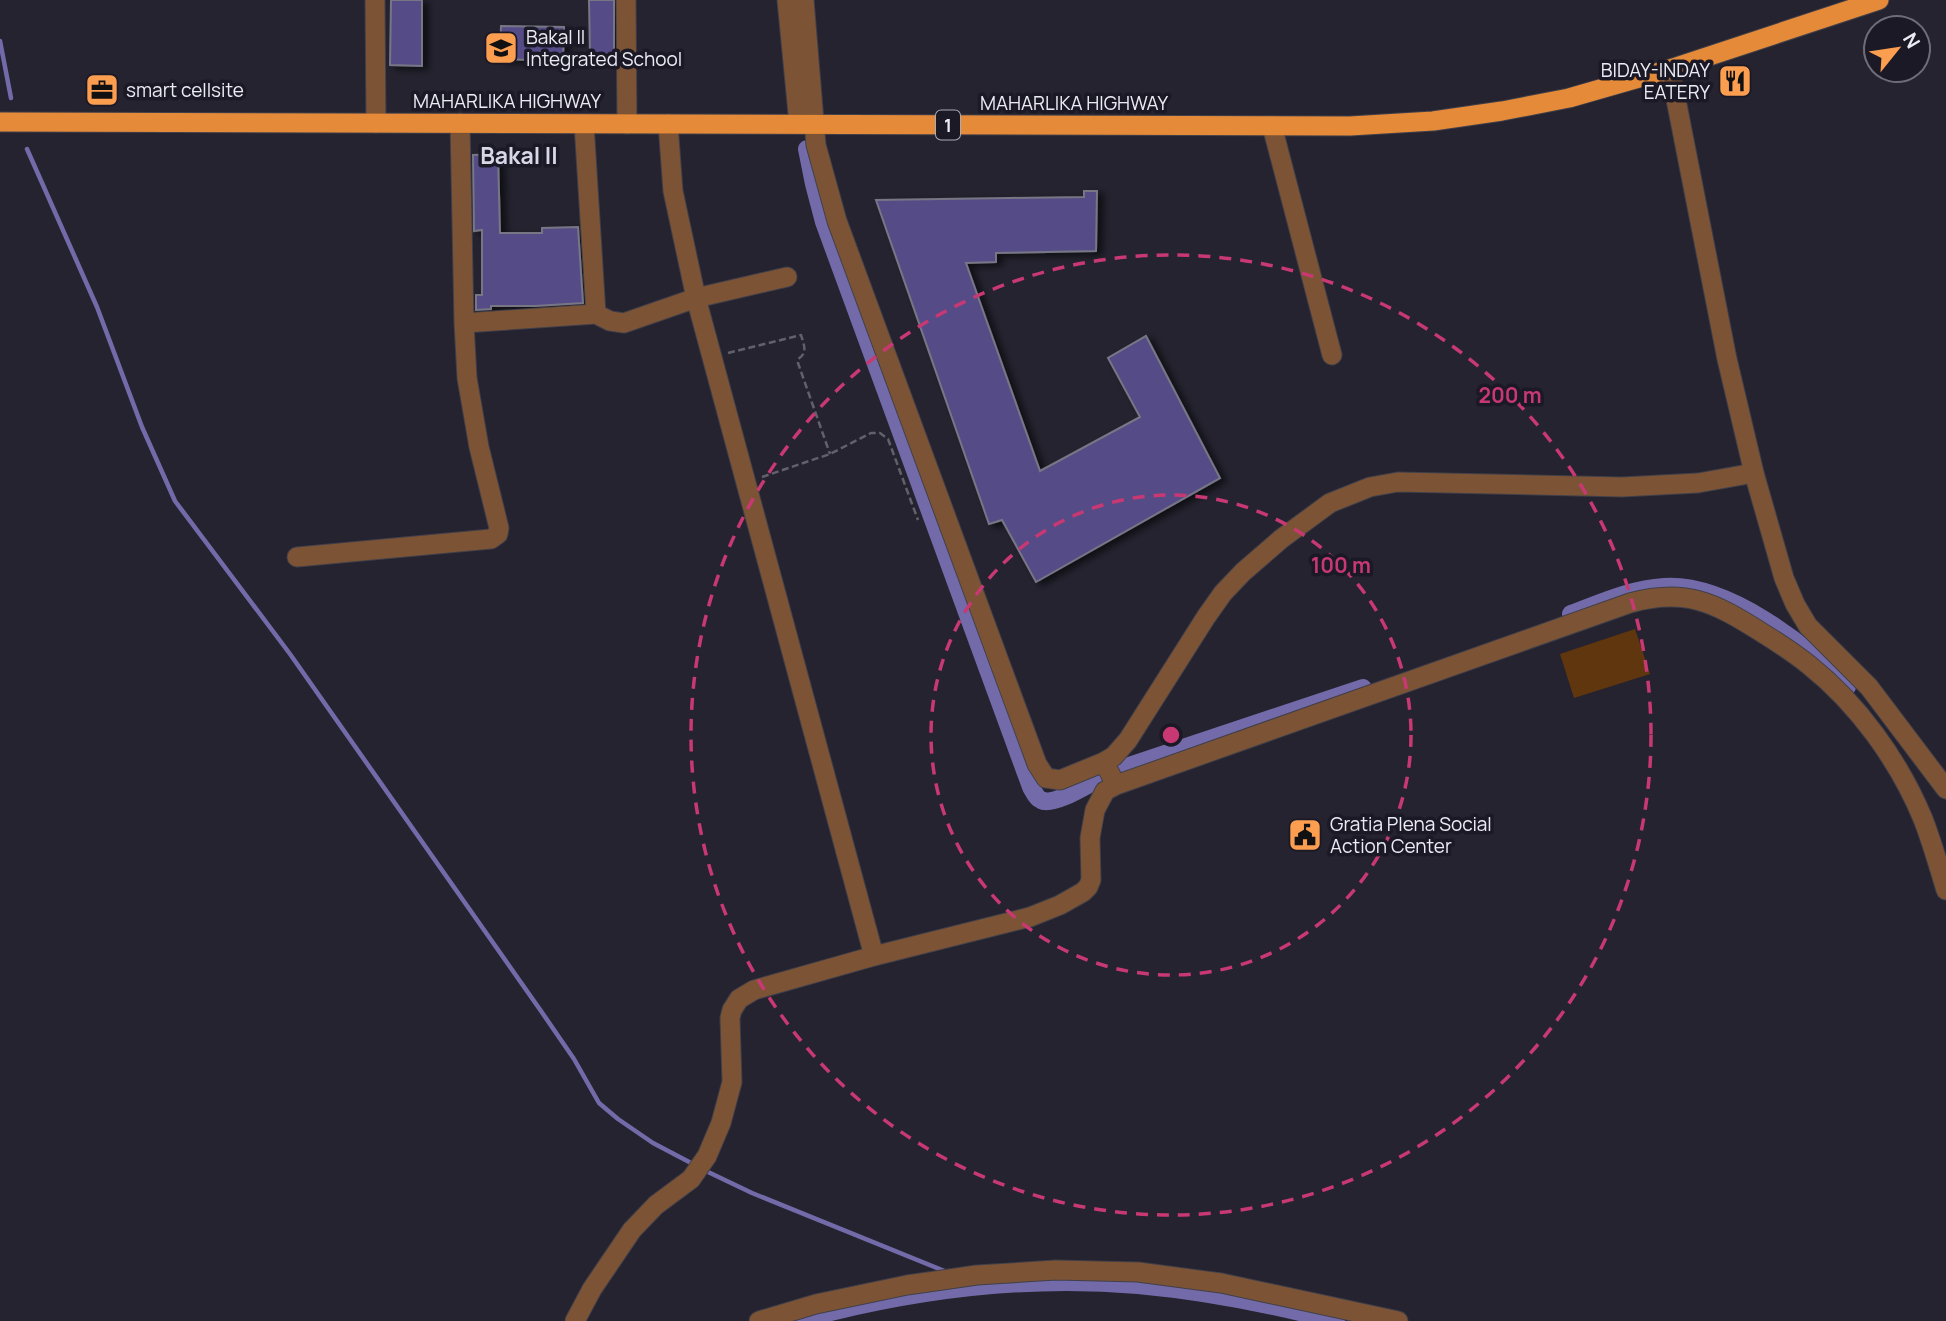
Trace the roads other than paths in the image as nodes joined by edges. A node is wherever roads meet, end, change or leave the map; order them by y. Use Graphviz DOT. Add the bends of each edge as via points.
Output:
graph roads {
  1 [pos="375,0"];
  2 [pos="626,0"];
  3 [pos="787,0"];
  4 [pos="804,0"];
  5 [pos="1879,0"];
  6 [pos="1670,69"];
  7 [pos="0,122"];
  8 [pos="376,123"];
  9 [pos="460,123"];
  10 [pos="584,124"];
  11 [pos="627,124"];
  12 [pos="668,124"];
  13 [pos="807,125"];
  14 [pos="1272,126"];
  15 [pos="787,277"];
  16 [pos="696,298"];
  17 [pos="596,314"];
  18 [pos="464,323"];
  19 [pos="1332,355"];
  20 [pos="1754,473"];
  21 [pos="297,558"];
  22 [pos="1104,762"];
  23 [pos="1116,785"];
  24 [pos="1946,789"];
  25 [pos="1946,890"];
  26 [pos="874,956"];
  27 [pos="575,1321"];
  28 [pos="759,1321"];
  29 [pos="1398,1321"];
  1 -- 8 [label="street"];
  2 -- 11 [label="street"];
  3 -- 13 [label="street"];
  4 -- 13 [label="street"];
  5 -- 6 [label="highway, MAHARLIKA HIGHWAY / 1"];
  6 -- 14 [label="highway, MAHARLIKA HIGHWAY / 1" via="1569,98 1433,121"];
  6 -- 20 [label="street"];
  7 -- 8 [label="highway, MAHARLIKA HIGHWAY / 1"];
  8 -- 9 [label="highway, MAHARLIKA HIGHWAY / 1"];
  9 -- 10 [label="highway, MAHARLIKA HIGHWAY / 1"];
  9 -- 18 [label="street"];
  10 -- 11 [label="highway, MAHARLIKA HIGHWAY / 1"];
  10 -- 17 [label="street"];
  11 -- 12 [label="highway, MAHARLIKA HIGHWAY / 1"];
  12 -- 13 [label="highway, MAHARLIKA HIGHWAY / 1"];
  12 -- 16 [label="street" via="673,191"];
  13 -- 14 [label="highway, MAHARLIKA HIGHWAY / 1"];
  13 -- 22 [label="street" via="837,221 1037,764 1046,778 1054,780"];
  14 -- 19 [label="street"];
  15 -- 16 [label="street"];
  16 -- 17 [label="street" via="624,323"];
  16 -- 26 [label="street"];
  17 -- 18 [label="street"];
  18 -- 21 [label="street" via="470,397 497,536"];
  20 -- 22 [label="street" via="1698,483 1622,487 1398,482 1370,486 1337,499 1281,539 1232,583 1128,740"];
  20 -- 24 [label="street" via="1784,578 1800,614 1869,687"];
  22 -- 23 [label="street"];
  23 -- 25 [label="street" via="1630,603 1678,596 1714,605 1748,624 1809,665 1847,701 1886,751 1910,792"];
  23 -- 26 [label="street" via="1105,791 1095,810 1091,880 1083,892 1030,917"];
  26 -- 27 [label="street" via="758,989 735,1004 729,1027 732,1082 707,1156 691,1179 632,1230"];
  28 -- 29 [label="street" via="896,1287 1056,1270 1180,1277"];
}
